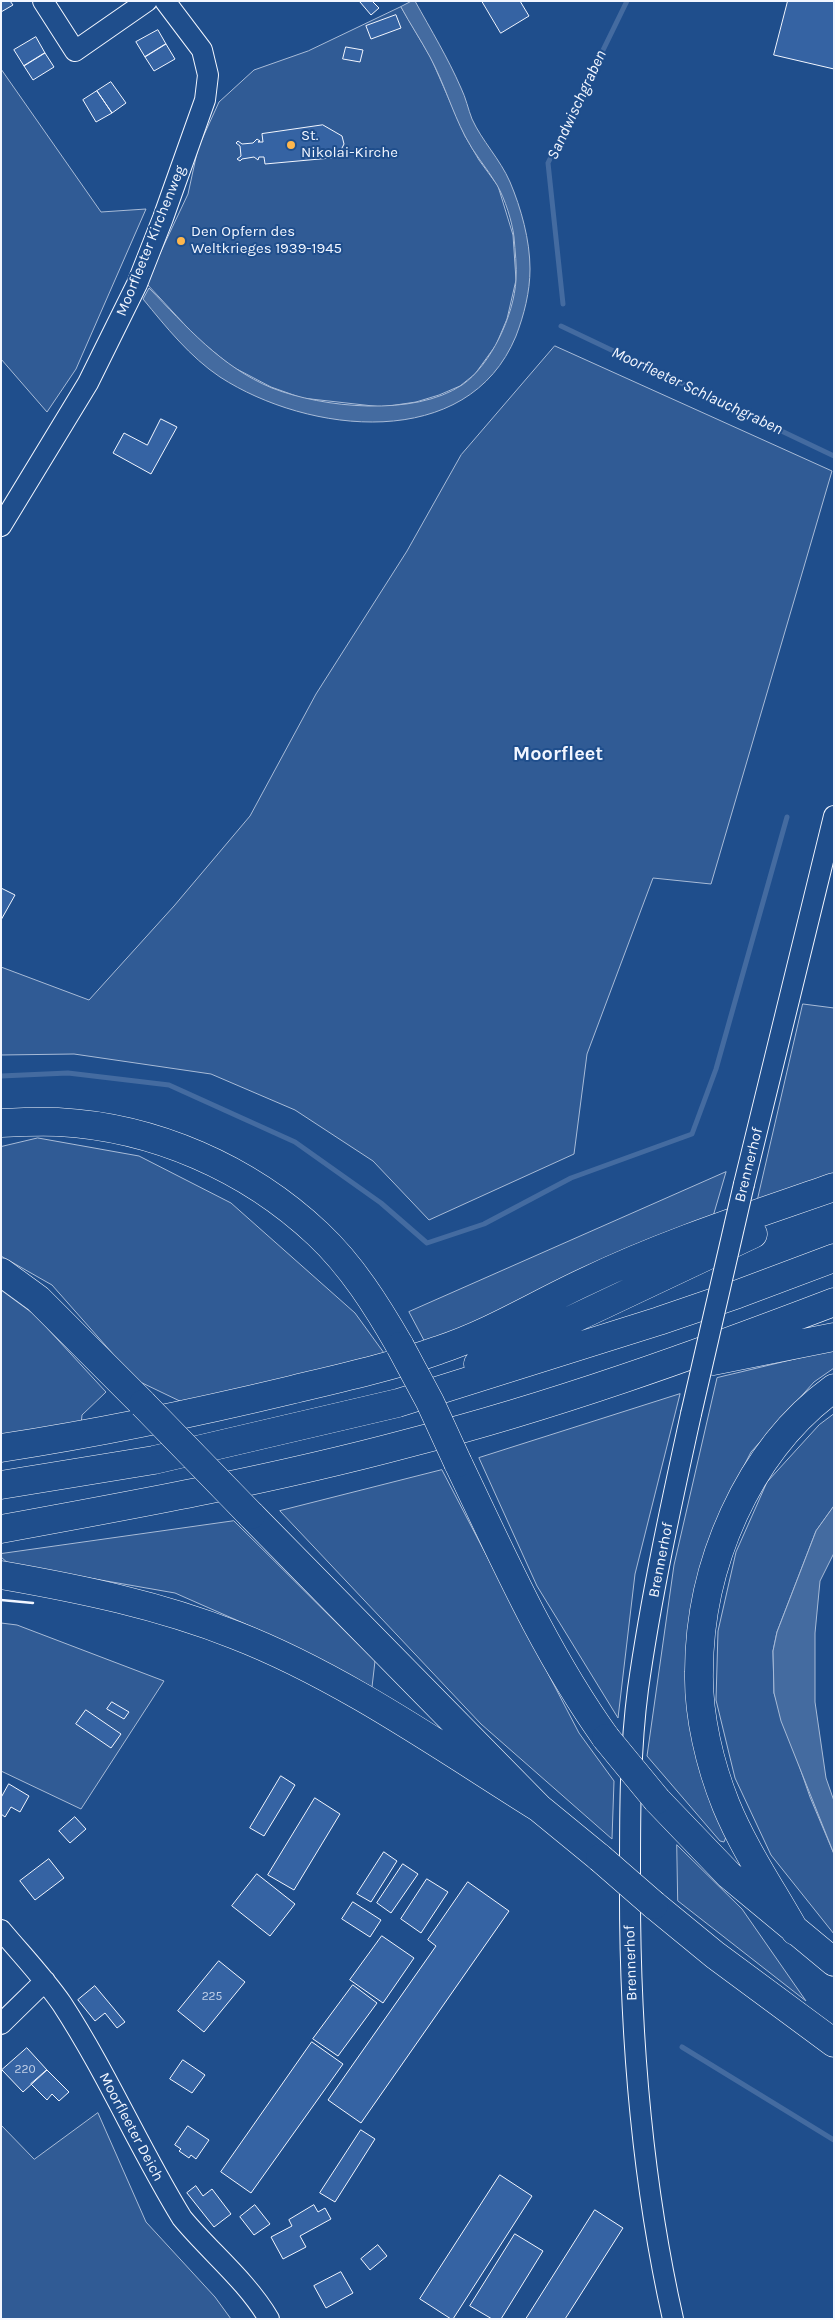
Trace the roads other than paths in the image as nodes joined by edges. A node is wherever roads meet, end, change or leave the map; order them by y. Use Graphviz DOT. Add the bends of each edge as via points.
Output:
graph roads {
  1 [pos="43,1"];
  2 [pos="147,1"];
  3 [pos="165,1"];
  4 [pos="1,526"];
  5 [pos="834,816"];
  6 [pos="1,1123"];
  7 [pos="834,1187"];
  8 [pos="834,1196"];
  9 [pos="834,1258"];
  10 [pos="1,1272"];
  11 [pos="834,1302"];
  12 [pos="834,1337"];
  13 [pos="624,1378"];
  14 [pos="830,1391"];
  15 [pos="398,1403"];
  16 [pos="1,1448"];
  17 [pos="1,1485"];
  18 [pos="1,1529"];
  19 [pos="1,1575"];
  20 [pos="539,1808"];
  21 [pos="1,1930"];
  22 [pos="795,1931"];
  23 [pos="834,1962"];
  24 [pos="45,1981"];
  25 [pos="1,2024"];
  26 [pos="834,2043"];
  27 [pos="269,2319"];
  28 [pos="673,2319"];
  1 -- 2 [label="street" via="75,51"];
  3 -- 4 [label="street, Moorfleeter Kirchenweg" via="202,50 208,75 205,100 137,284 88,383"];
  5 -- 28 [label="street, Brennerhof, bridge" via="691,1414 662,1551 638,1690 632,1753 629,1942 637,2084 655,2226"];
  6 -- 22 [label="highway, bridge" via="57,1122 112,1129 176,1147 240,1176 291,1211 324,1241 357,1279 400,1346 542,1636 606,1738 657,1800 729,1875"];
  7 -- 16 [label="highway" via="651,1253 587,1280 483,1334 423,1356 212,1409 70,1438"];
  8 -- 15 [label="highway"];
  9 -- 15 [label="highway" via="659,1321"];
  10 -- 20 [label="highway, bridge" via="44,1305"];
  11 -- 13 [label="highway"];
  12 -- 13 [label="highway"];
  13 -- 18 [label="highway" via="410,1443 327,1464 170,1499"];
  14 -- 22 [label="highway" via="780,1440 738,1506 719,1550 710,1583 698,1673 703,1722 726,1805"];
  15 -- 17 [label="highway" via="154,1460"];
  19 -- 20 [label="highway" via="120,1598 236,1635 341,1686"];
  20 -- 26 [label="highway, bridge" via="715,1954"];
  21 -- 24 [label="street, Moorfleeter Deich"];
  22 -- 23 [label="highway"];
  24 -- 25 [label="street"];
  24 -- 27 [label="street, Moorfleeter Deich" via="109,2085 182,2218 244,2284"];
}
